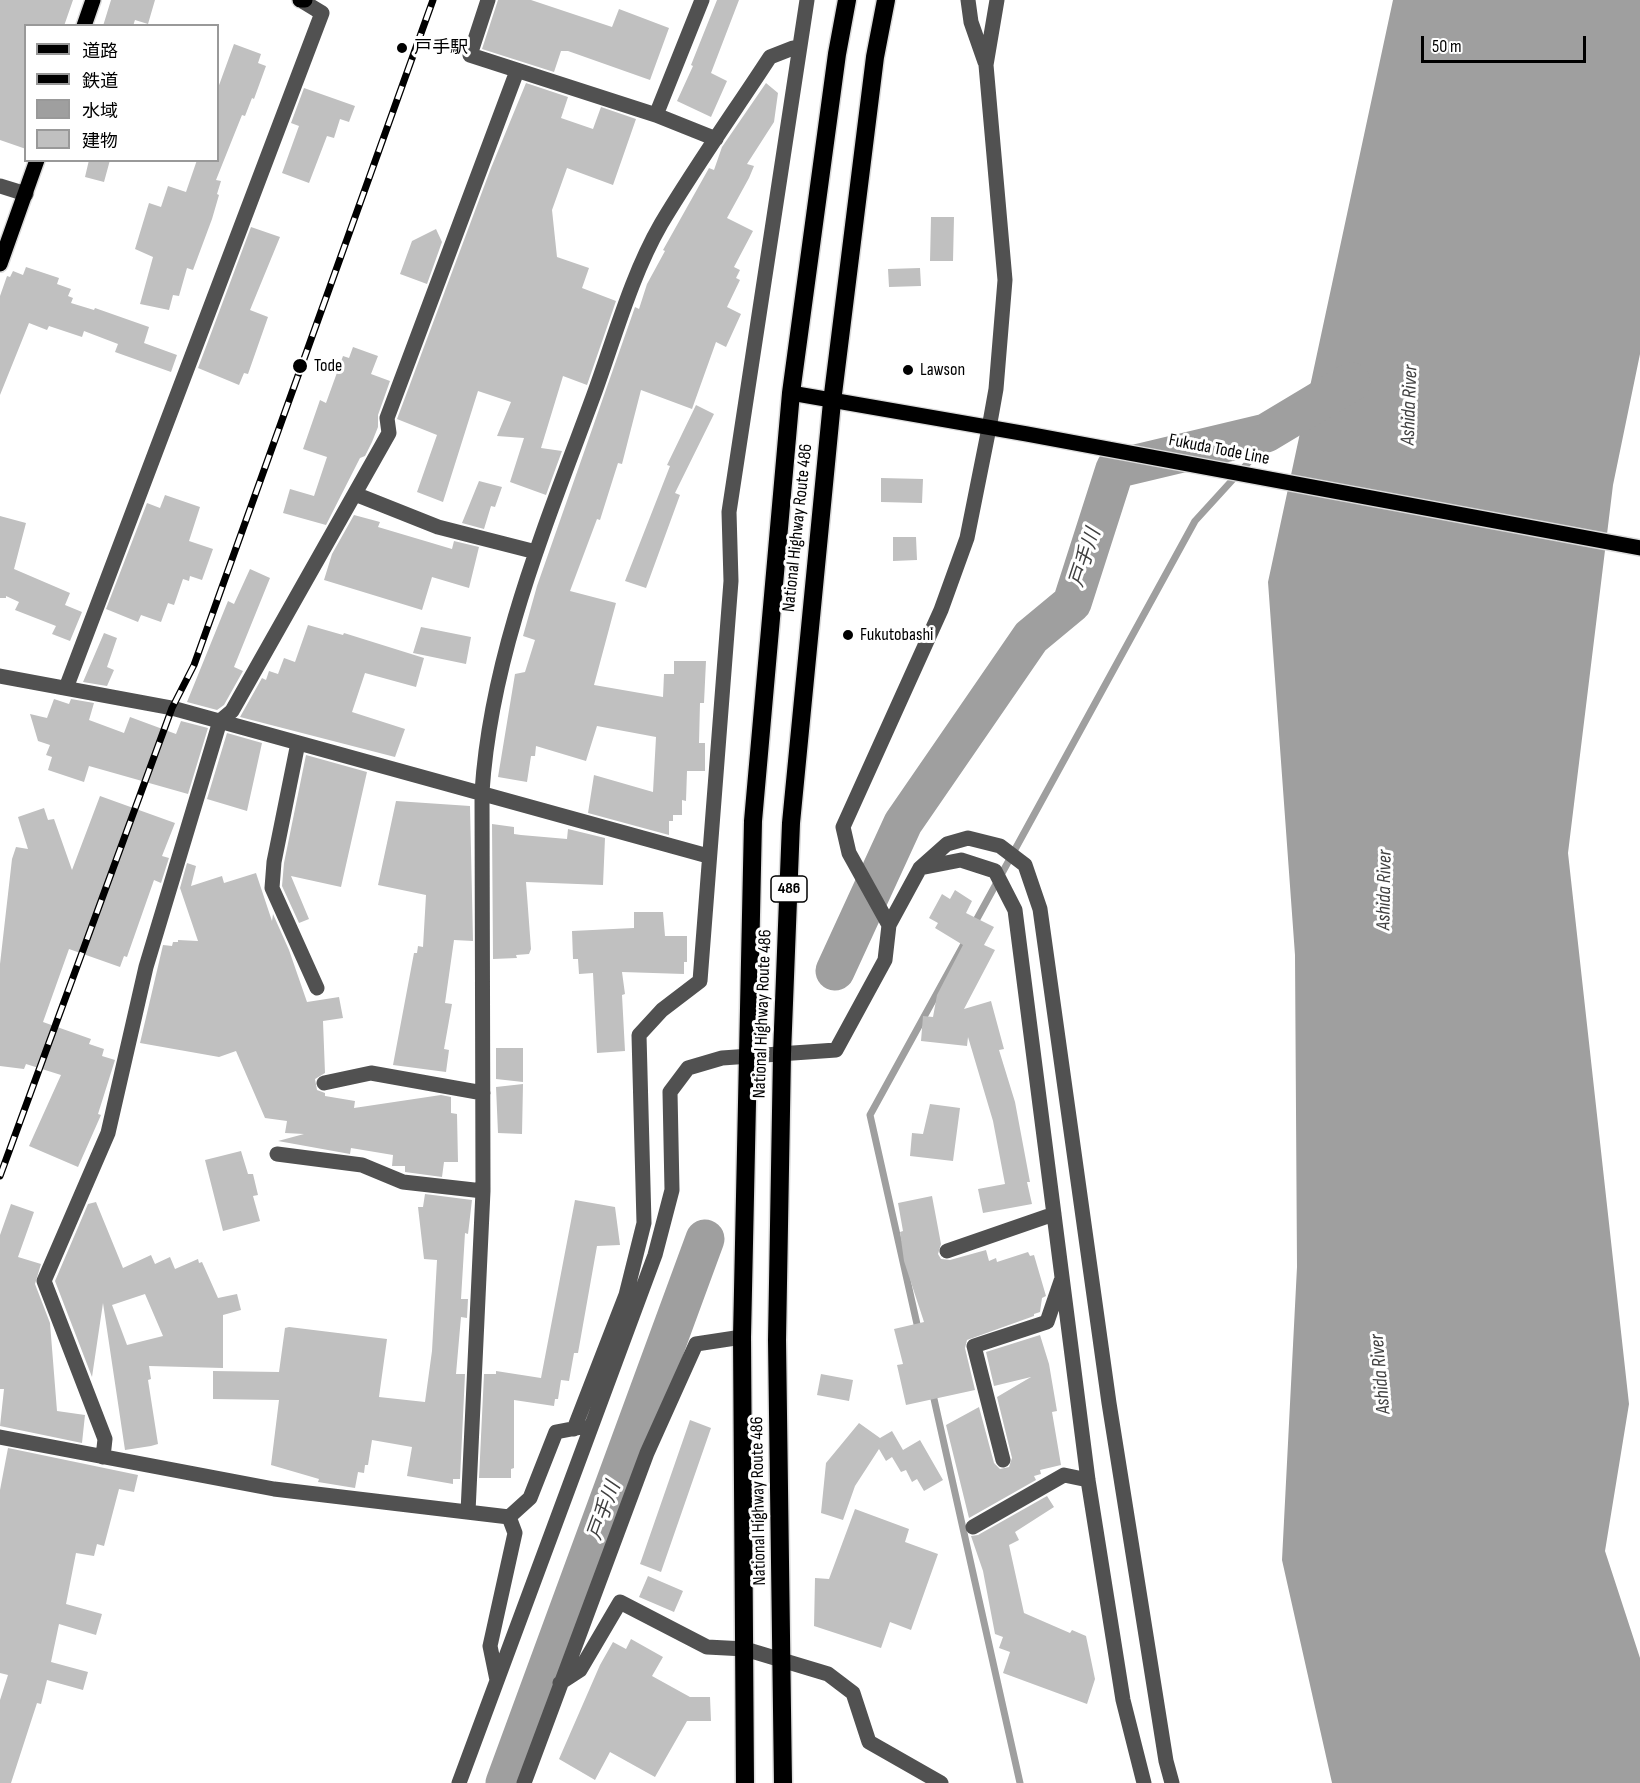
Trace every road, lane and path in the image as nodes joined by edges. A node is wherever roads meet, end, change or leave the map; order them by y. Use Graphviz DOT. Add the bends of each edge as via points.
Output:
graph roads {
  1 [pos="93,0"];
  2 [pos="488,0"];
  3 [pos="702,0"];
  4 [pos="807,0"];
  5 [pos="847,0"];
  6 [pos="886,0"];
  7 [pos="968,0"];
  8 [pos="997,0"];
  9 [pos="303,1"];
  10 [pos="85,24"];
  11 [pos="799,48"];
  12 [pos="986,65"];
  13 [pos="517,71"];
  14 [pos="656,115"];
  15 [pos="716,140"];
  16 [pos="36,162"];
  17 [pos="0,186"];
  18 [pos="26,194"];
  19 [pos="0,264"];
  20 [pos="791,393"];
  21 [pos="832,402"];
  22 [pos="989,428"];
  23 [pos="355,494"];
  24 [pos="1640,548"];
  25 [pos="536,552"];
  26 [pos="0,676"];
  27 [pos="66,688"];
  28 [pos="220,722"];
  29 [pos="298,743"];
  30 [pos="482,792"];
  31 [pos="708,856"];
  32 [pos="920,868"];
  33 [pos="889,925"];
  34 [pos="317,988"];
  35 [pos="782,1054"];
  36 [pos="747,1057"];
  37 [pos="324,1083"];
  38 [pos="483,1093"];
  39 [pos="277,1154"];
  40 [pos="483,1191"];
  41 [pos="1054,1214"];
  42 [pos="947,1251"];
  43 [pos="1062,1278"];
  44 [pos="741,1336"];
  45 [pos="591,1425"];
  46 [pos="574,1428"];
  47 [pos="1,1442"];
  48 [pos="103,1457"];
  49 [pos="1003,1460"];
  50 [pos="1088,1480"];
  51 [pos="468,1512"];
  52 [pos="509,1517"];
  53 [pos="973,1527"];
  54 [pos="745,1649"];
  55 [pos="783,1660"];
  56 [pos="497,1680"];
  57 [pos="560,1683"];
  58 [pos="459,1783"];
  59 [pos="524,1783"];
  60 [pos="745,1783"];
  61 [pos="783,1783"];
  62 [pos="941,1783"];
  63 [pos="1144,1783"];
  64 [pos="1172,1783"];
  1 -- 10 [label="main road"];
  2 -- 13 [label="street" via="470,55"];
  3 -- 14 [label="street"];
  4 -- 11 [label="street"];
  5 -- 20 [label="highway, National Highway Route 486 / 486"];
  6 -- 21 [label="highway, National Highway Route 486 / 486" via="875,57"];
  7 -- 12 [label="street"];
  8 -- 12 [label="street"];
  9 -- 27 [label="street" via="322,13"];
  11 -- 15 [label="street" via="770,57"];
  11 -- 31 [label="street" via="729,512 730,581"];
  12 -- 22 [label="street" via="1005,280"];
  13 -- 14 [label="street"];
  13 -- 23 [label="street" via="387,418 389,433"];
  14 -- 15 [label="street"];
  15 -- 25 [label="street" via="660,225 635,281"];
  16 -- 18 [label="main road"];
  17 -- 18 [label="street"];
  18 -- 19 [label="main road"];
  20 -- 21 [label="main road, Fukuda Tode Line"];
  20 -- 36 [label="highway, National Highway Route 486 / 486" via="753,821"];
  21 -- 22 [label="main road, Fukuda Tode Line"];
  21 -- 35 [label="highway, National Highway Route 486 / 486" via="791,823"];
  22 -- 24 [label="main road, Fukuda Tode Line"];
  22 -- 33 [label="street" via="967,538 941,610 843,826 849,853"];
  23 -- 25 [label="street" via="438,527"];
  23 -- 28 [label="street" via="232,711"];
  25 -- 30 [label="street" via="504,656 485,742"];
  26 -- 27 [label="street"];
  27 -- 28 [label="street" via="172,708"];
  28 -- 29 [label="street"];
  28 -- 48 [label="street" via="146,967 108,1133 44,1281 105,1438"];
  29 -- 30 [label="street" via="459,789"];
  29 -- 34 [label="street" via="272,888"];
  30 -- 31 [label="street"];
  30 -- 38 [label="street"];
  31 -- 46 [label="street" via="700,981 662,1010 639,1035 644,1223 626,1295"];
  32 -- 33 [label="street"];
  32 -- 41 [label="street" via="962,860 995,871 1015,909"];
  32 -- 64 [label="street" via="947,844 968,838 1000,846 1025,866 1040,909 1109,1403"];
  33 -- 35 [label="street" via="885,960 836,1050"];
  35 -- 36 [label="street"];
  35 -- 55 [label="highway, National Highway Route 486 / 486" via="777,1340"];
  36 -- 44 [label="highway, National Highway Route 486 / 486"];
  36 -- 45 [label="street" via="722,1058 688,1068 670,1092 672,1190 655,1256"];
  37 -- 38 [label="street" via="371,1073"];
  38 -- 40 [label="street"];
  39 -- 40 [label="street" via="362,1165 403,1182"];
  40 -- 51 [label="street"];
  41 -- 42 [label="street"];
  41 -- 43 [label="street"];
  43 -- 49 [label="street" via="1047,1322 974,1346"];
  43 -- 50 [label="street"];
  44 -- 54 [label="highway, National Highway Route 486 / 486"];
  44 -- 57 [label="street" via="696,1344 647,1453"];
  45 -- 46 [label="street"];
  45 -- 56 [label="street"];
  46 -- 52 [label="street" via="556,1432 530,1498"];
  47 -- 48 [label="street"];
  48 -- 51 [label="street" via="274,1489"];
  50 -- 53 [label="street" via="1064,1475"];
  50 -- 63 [label="street" via="1123,1700"];
  51 -- 52 [label="street"];
  52 -- 56 [label="street" via="515,1533 490,1646"];
  54 -- 55 [label="street"];
  54 -- 57 [label="street" via="707,1647 620,1602 580,1670"];
  54 -- 60 [label="highway, National Highway Route 486 / 486"];
  55 -- 61 [label="highway, National Highway Route 486 / 486"];
  55 -- 62 [label="street" via="828,1674 853,1693 869,1742"];
  56 -- 58 [label="street"];
  57 -- 59 [label="street"];
}
